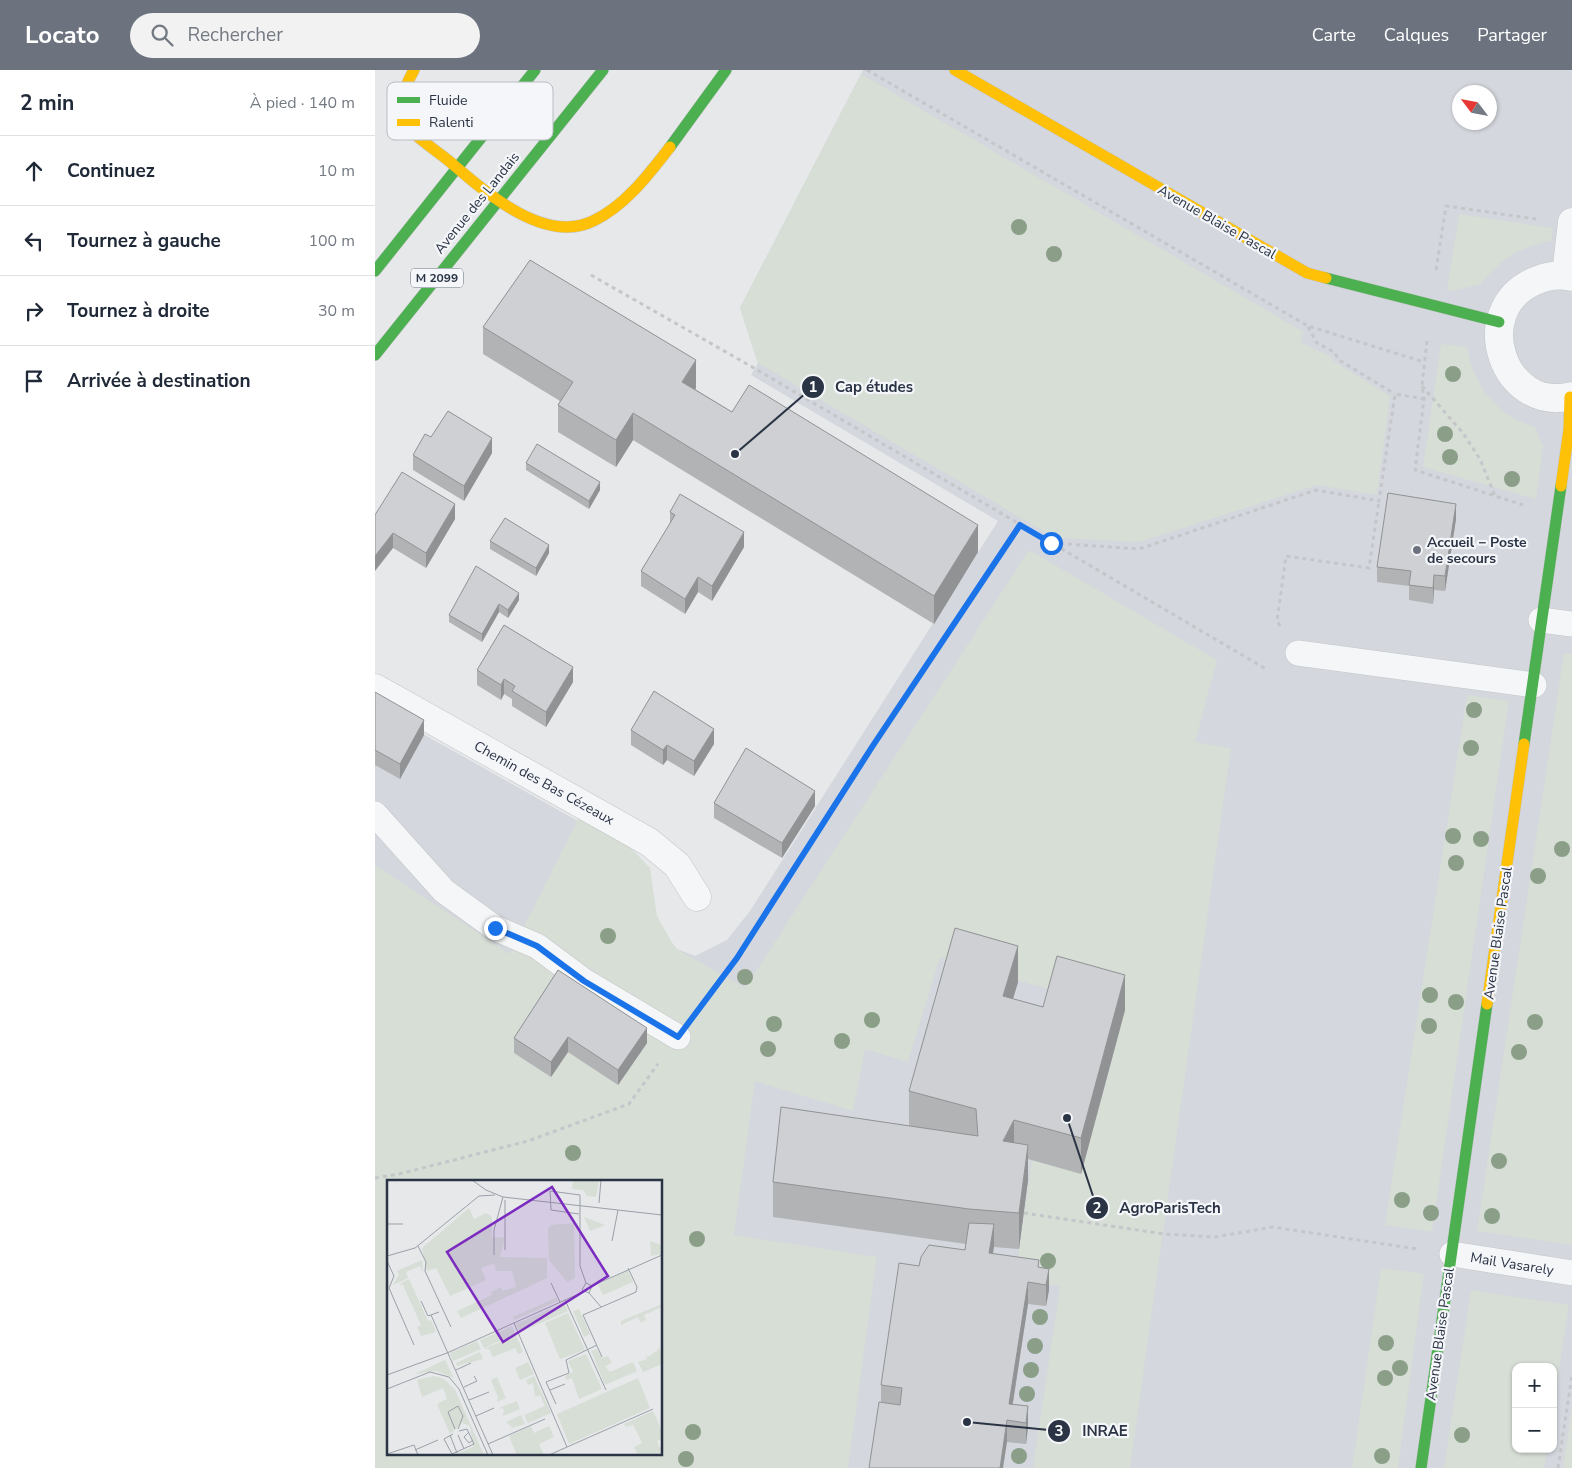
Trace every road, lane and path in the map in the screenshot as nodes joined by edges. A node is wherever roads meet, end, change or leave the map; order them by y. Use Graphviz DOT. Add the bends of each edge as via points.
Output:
graph roads {
  1 [pos="414,70"];
  2 [pos="535,70"];
  3 [pos="603,70"];
  4 [pos="726,70"];
  5 [pos="867,70"];
  6 [pos="955,70"];
  7 [pos="408,82"];
  8 [pos="525,82"];
  9 [pos="553,132"];
  10 [pos="422,140"];
  11 [pos="479,140"];
  12 [pos="546,140"];
  13 [pos="457,168"];
  14 [pos="498,200"];
  15 [pos="1572,222"];
  16 [pos="375,271"];
  17 [pos="591,275"];
  18 [pos="1569,276"];
  19 [pos="1499,322"];
  20 [pos="1308,326"];
  21 [pos="375,355"];
  22 [pos="1424,362"];
  23 [pos="1421,385"];
  24 [pos="1395,394"];
  25 [pos="1571,397"];
  26 [pos="1424,399"];
  27 [pos="1495,496"];
  28 [pos="1379,501"];
  29 [pos="1020,525"];
  30 [pos="1051,543"];
  31 [pos="1541,620"];
  32 [pos="1572,624"];
  33 [pos="1298,653"];
  34 [pos="1272,672"];
  35 [pos="1534,686"];
  36 [pos="375,688"];
  37 [pos="375,814"];
  38 [pos="697,896"];
  39 [pos="678,1037"];
  40 [pos="375,1178"];
  41 [pos="1024,1213"];
  42 [pos="1452,1254"];
  43 [pos="1572,1273"];
  44 [pos="1572,1375"];
  45 [pos="1421,1468"];
  46 [pos="1558,1468"];
  1 -- 7 [label="street"];
  2 -- 8 [label="street"];
  3 -- 9 [label="street, Avenue des Landais / M 2099"];
  4 -- 14 [label="street" via="645,175 601,218 580,226 558,227 528,218"];
  5 -- 20 [label="path"];
  6 -- 19 [label="street, Avenue Blaise Pascal" via="1307,273"];
  10 -- 13 [label="street"];
  11 -- 13 [label="street"];
  12 -- 14 [label="street, Avenue des Landais / M 2099"];
  13 -- 14 [label="street"];
  13 -- 16 [label="street"];
  14 -- 21 [label="street, Avenue des Landais / M 2099"];
  15 -- 18 [label="street, Avenue Blaise Pascal"];
  17 -- 29 [label="path"];
  18 -- 19 [label="street, Avenue Blaise Pascal" via="1543,278 1526,285 1512,297"];
  19 -- 25 [label="street, Avenue Blaise Pascal" via="1499,349 1505,367 1517,382 1551,398"];
  20 -- 22 [label="path"];
  20 -- 24 [label="path" via="1317,343"];
  23 -- 27 [label="path" via="1463,432 1481,459"];
  24 -- 26 [label="path"];
  24 -- 28 [label="path"];
  25 -- 31 [label="street, Avenue Blaise Pascal"];
  28 -- 30 [label="path" via="1316,490 1139,549"];
  28 -- 33 [label="path" via="1369,568 1287,556 1277,621"];
  29 -- 30 [label="path"];
  29 -- 39 [label="path" via="737,958"];
  30 -- 34 [label="path"];
  31 -- 32 [label="lane"];
  31 -- 35 [label="street, Avenue Blaise Pascal"];
  33 -- 35 [label="lane"];
  35 -- 42 [label="street, Avenue Blaise Pascal"];
  36 -- 38 [label="street, Chemin des Bas Cézeaux" via="649,842 677,865"];
  37 -- 39 [label="lane" via="444,891 495,928 537,946 584,981"];
  39 -- 40 [label="path" via="629,1104 528,1141"];
  41 -- 42 [label="path" via="1164,1234 1215,1237 1273,1227"];
  42 -- 43 [label="lane, Mail Vasarely"];
  42 -- 45 [label="street, Avenue Blaise Pascal"];
  44 -- 46 [label="path"];
}
